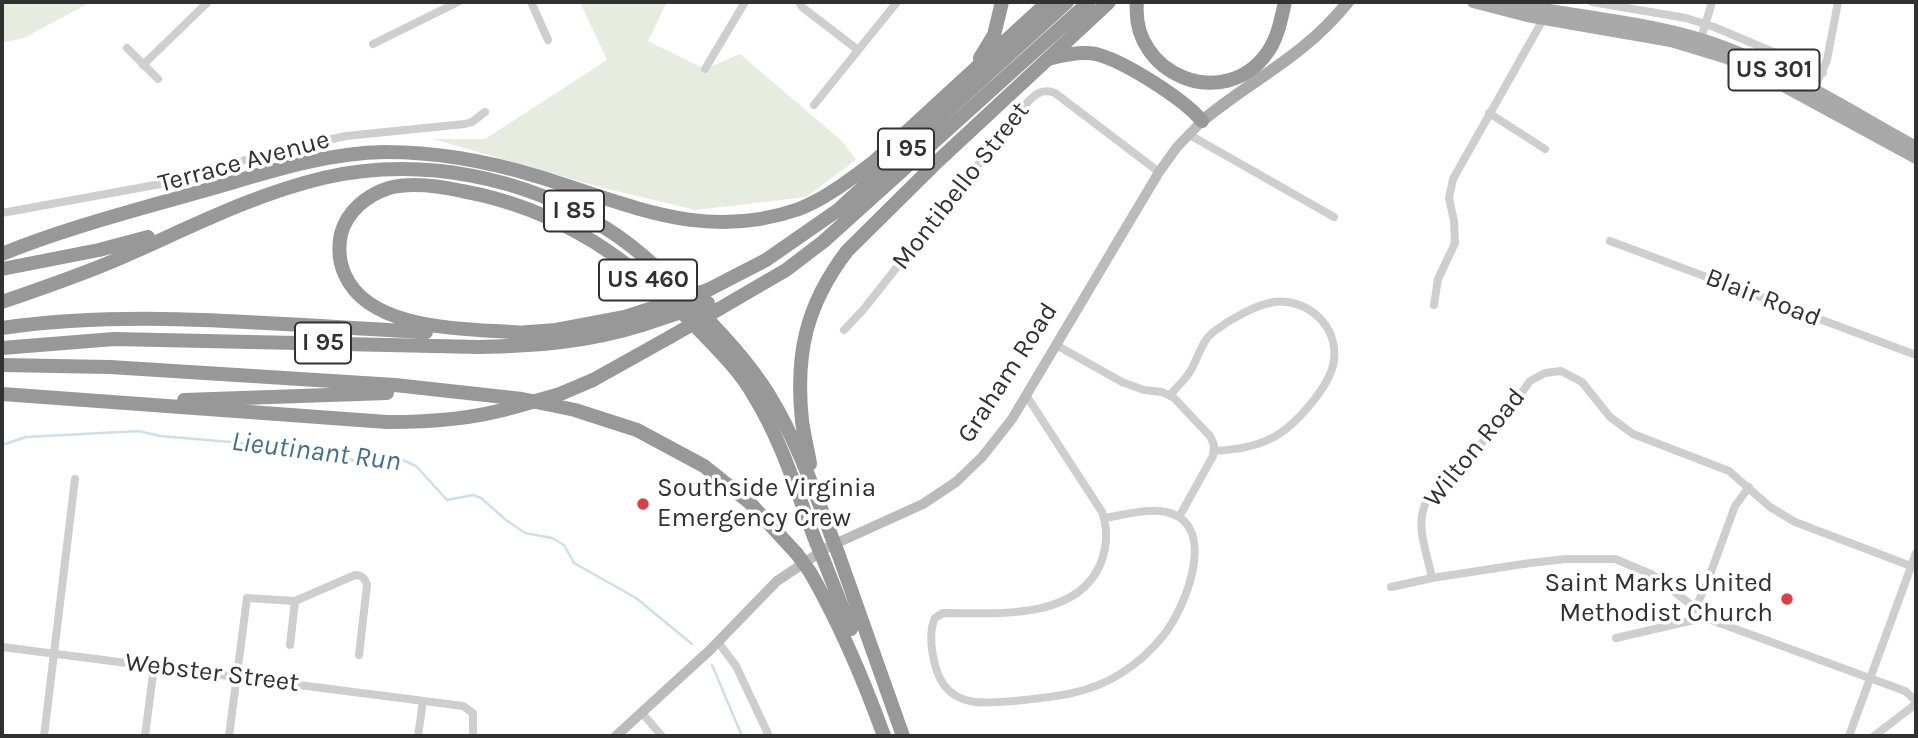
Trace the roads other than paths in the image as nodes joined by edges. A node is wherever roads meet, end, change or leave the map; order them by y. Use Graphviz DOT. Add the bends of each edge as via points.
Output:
graph roads {
  1 [pos="208,2"];
  2 [pos="458,2"];
  3 [pos="531,2"];
  4 [pos="745,2"];
  5 [pos="799,2"];
  6 [pos="897,2"];
  7 [pos="1002,2"];
  8 [pos="1048,2"];
  9 [pos="1067,2"];
  10 [pos="1089,2"];
  11 [pos="1109,2"];
  12 [pos="1137,2"];
  13 [pos="1285,2"];
  14 [pos="1348,2"];
  15 [pos="1473,2"];
  16 [pos="1507,2"];
  17 [pos="1591,2"];
  18 [pos="1712,2"];
  19 [pos="1838,2"];
  20 [pos="1529,8"];
  21 [pos="1545,14"];
  22 [pos="1586,16"];
  23 [pos="1705,24"];
  24 [pos="548,40"];
  25 [pos="373,44"];
  26 [pos="1699,44"];
  27 [pos="127,48"];
  28 [pos="858,50"];
  29 [pos="1046,59"];
  30 [pos="143,65"];
  31 [pos="705,69"];
  32 [pos="1823,73"];
  33 [pos="968,76"];
  34 [pos="158,79"];
  35 [pos="1813,91"];
  36 [pos="1009,94"];
  37 [pos="814,105"];
  38 [pos="485,112"];
  39 [pos="1489,113"];
  40 [pos="1202,121"];
  41 [pos="1188,134"];
  42 [pos="1916,147"];
  43 [pos="1545,149"];
  44 [pos="1916,158"];
  45 [pos="871,164"];
  46 [pos="1159,172"];
  47 [pos="887,184"];
  48 [pos="2,212"];
  49 [pos="219,213"];
  50 [pos="1334,217"];
  51 [pos="1610,241"];
  52 [pos="2,254"];
  53 [pos="2,269"];
  54 [pos="732,278"];
  55 [pos="712,300"];
  56 [pos="2,302"];
  57 [pos="1434,305"];
  58 [pos="2,328"];
  59 [pos="844,330"];
  60 [pos="523,333"];
  61 [pos="1056,345"];
  62 [pos="2,348"];
  63 [pos="1916,355"];
  64 [pos="2,365"];
  65 [pos="2,394"];
  66 [pos="1026,395"];
  67 [pos="1170,395"];
  68 [pos="490,396"];
  69 [pos="116,401"];
  70 [pos="1214,451"];
  71 [pos="75,479"];
  72 [pos="812,483"];
  73 [pos="1749,487"];
  74 [pos="1179,517"];
  75 [pos="1104,518"];
  76 [pos="1916,553"];
  77 [pos="1911,566"];
  78 [pos="1432,578"];
  79 [pos="1391,587"];
  80 [pos="295,601"];
  81 [pos="1695,609"];
  82 [pos="1707,617"];
  83 [pos="1616,638"];
  84 [pos="718,642"];
  85 [pos="290,645"];
  86 [pos="2,647"];
  87 [pos="53,653"];
  88 [pos="359,655"];
  89 [pos="155,666"];
  90 [pos="236,677"];
  91 [pos="1870,678"];
  92 [pos="869,694"];
  93 [pos="422,701"];
  94 [pos="1916,703"];
  95 [pos="642,713"];
  96 [pos="44,736"];
  97 [pos="145,736"];
  98 [pos="229,736"];
  99 [pos="418,736"];
  100 [pos="473,736"];
  101 [pos="616,736"];
  102 [pos="662,736"];
  103 [pos="769,736"];
  104 [pos="884,736"];
  105 [pos="903,736"];
  106 [pos="1849,736"];
  107 [pos="1874,736"];
  1 -- 30 [label="street"];
  2 -- 25 [label="street"];
  3 -- 24 [label="street"];
  4 -- 31 [label="street"];
  5 -- 28 [label="street"];
  6 -- 28 [label="street"];
  7 -- 33 [label="highway" via="994,35"];
  8 -- 33 [label="highway, US 460"];
  9 -- 54 [label="highway, I 95" via="838,210"];
  10 -- 47 [label="highway, I 95"];
  11 -- 29 [label="highway"];
  12 -- 13 [label="highway" via="1140,34 1155,59 1181,77 1216,83 1237,77 1263,59 1277,35"];
  14 -- 40 [label="main road, Graham Road" via="1306,47"];
  15 -- 20 [label="main road, US 301"];
  16 -- 20 [label="main road, US 301"];
  17 -- 22 [label="street"];
  17 -- 23 [label="street"];
  18 -- 23 [label="street"];
  19 -- 32 [label="street"];
  20 -- 21 [label="main road, US 301"];
  21 -- 22 [label="main road, US 301"];
  21 -- 26 [label="main road, US 301"];
  21 -- 39 [label="street"];
  22 -- 26 [label="main road, US 301" via="1650,27"];
  23 -- 26 [label="street"];
  23 -- 32 [label="street"];
  26 -- 35 [label="main road, US 301" via="1746,56"];
  26 -- 44 [label="main road, US 301"];
  27 -- 30 [label="street"];
  28 -- 37 [label="street"];
  29 -- 36 [label="highway"];
  29 -- 40 [label="highway" via="1084,53 1105,57 1186,104"];
  30 -- 34 [label="street"];
  32 -- 35 [label="street"];
  33 -- 45 [label="highway, US 460"];
  35 -- 42 [label="main road, US 301"];
  36 -- 47 [label="highway"];
  36 -- 72 [label="highway" via="847,251 825,283 804,336 800,368 802,423"];
  38 -- 48 [label="street, Terrace Avenue" via="465,124 346,136 156,185"];
  39 -- 43 [label="street"];
  39 -- 57 [label="street" via="1453,179 1450,198 1455,243 1438,279"];
  40 -- 41 [label="main road, Graham Road"];
  41 -- 46 [label="main road, Graham Road"];
  41 -- 50 [label="street"];
  45 -- 52 [label="highway" via="828,195 800,208 745,222 706,223 667,217 464,158 351,154 279,168"];
  45 -- 54 [label="highway, US 460" via="832,203"];
  46 -- 59 [label="street, Montibello Street" via="1055,93 1038,92"];
  46 -- 61 [label="main road, Graham Road"];
  47 -- 55 [label="highway, I 95" via="824,241 767,275"];
  49 -- 53 [label="highway" via="136,241"];
  49 -- 56 [label="highway, I 85" via="105,264"];
  49 -- 72 [label="highway, I 85" via="298,185 375,170 452,172 508,184 553,201 607,229 643,255 736,349 778,409"];
  51 -- 63 [label="street, Blair Road"];
  54 -- 55 [label="highway, I 95"];
  55 -- 60 [label="highway, I 95, bridge" via="567,329"];
  55 -- 62 [label="highway, I 95, bridge" via="581,340 522,346 114,339"];
  55 -- 69 [label="highway, bridge" via="670,337 593,380 560,394 474,417 387,422"];
  58 -- 60 [label="highway, I 95" via="140,318"];
  60 -- 92 [label="highway, US 460, bridge" via="408,321 364,299 347,279 340,258 342,230 351,213 388,188 414,185 491,197 578,231 623,260 681,311 754,394 782,452 862,656"];
  61 -- 66 [label="main road, Graham Road"];
  61 -- 67 [label="street" via="1122,382"];
  64 -- 68 [label="highway" via="395,385"];
  65 -- 69 [label="highway"];
  66 -- 75 [label="street"];
  66 -- 84 [label="main road, Graham Road" via="998,439 956,482 923,504 848,537 797,566"];
  67 -- 70 [label="street" via="1210,436"];
  67 -- 70 [label="street" via="1217,328 1263,305 1281,302 1320,317 1334,343 1329,379 1292,423 1271,439"];
  68 -- 69 [label="highway" via="385,393"];
  68 -- 92 [label="highway, bridge" via="575,410 637,430 724,480 768,521 810,572 840,625"];
  70 -- 74 [label="street"];
  71 -- 87 [label="street"];
  72 -- 105 [label="highway, I 85, bridge"];
  73 -- 77 [label="street, Wilton Road" via="1795,522"];
  73 -- 78 [label="street, Wilton Road" via="1718,466 1633,434 1610,417 1576,377 1561,371 1545,373 1524,387 1497,427 1427,500 1420,525"];
  73 -- 81 [label="street" via="1735,506"];
  74 -- 75 [label="street" via="1156,511"];
  74 -- 75 [label="street" via="1190,528 1195,546 1189,583 1170,626 1142,659 1101,685 1054,697 987,703 957,696 940,678 933,647 933,623 939,615 1043,608 1075,596 1101,561"];
  76 -- 77 [label="street"];
  77 -- 91 [label="street"];
  78 -- 79 [label="street"];
  78 -- 81 [label="street" via="1554,560 1615,559 1651,574"];
  80 -- 85 [label="street"];
  80 -- 88 [label="street" via="355,575 363,577"];
  80 -- 90 [label="street" via="247,598"];
  81 -- 82 [label="street"];
  82 -- 83 [label="street"];
  82 -- 91 [label="street"];
  84 -- 95 [label="main road, Graham Road"];
  84 -- 103 [label="street" via="736,666"];
  86 -- 87 [label="street, Webster Street"];
  87 -- 89 [label="street, Webster Street"];
  87 -- 96 [label="street"];
  89 -- 90 [label="street, Webster Street"];
  89 -- 97 [label="street"];
  90 -- 93 [label="street, Webster Street"];
  90 -- 98 [label="street"];
  91 -- 94 [label="street" via="1905,691"];
  91 -- 106 [label="street"];
  92 -- 104 [label="highway"];
  93 -- 99 [label="street"];
  93 -- 100 [label="street, Webster Street" via="463,706 473,713"];
  94 -- 107 [label="street"];
  95 -- 101 [label="main road, Graham Road"];
  95 -- 102 [label="street"];
}
